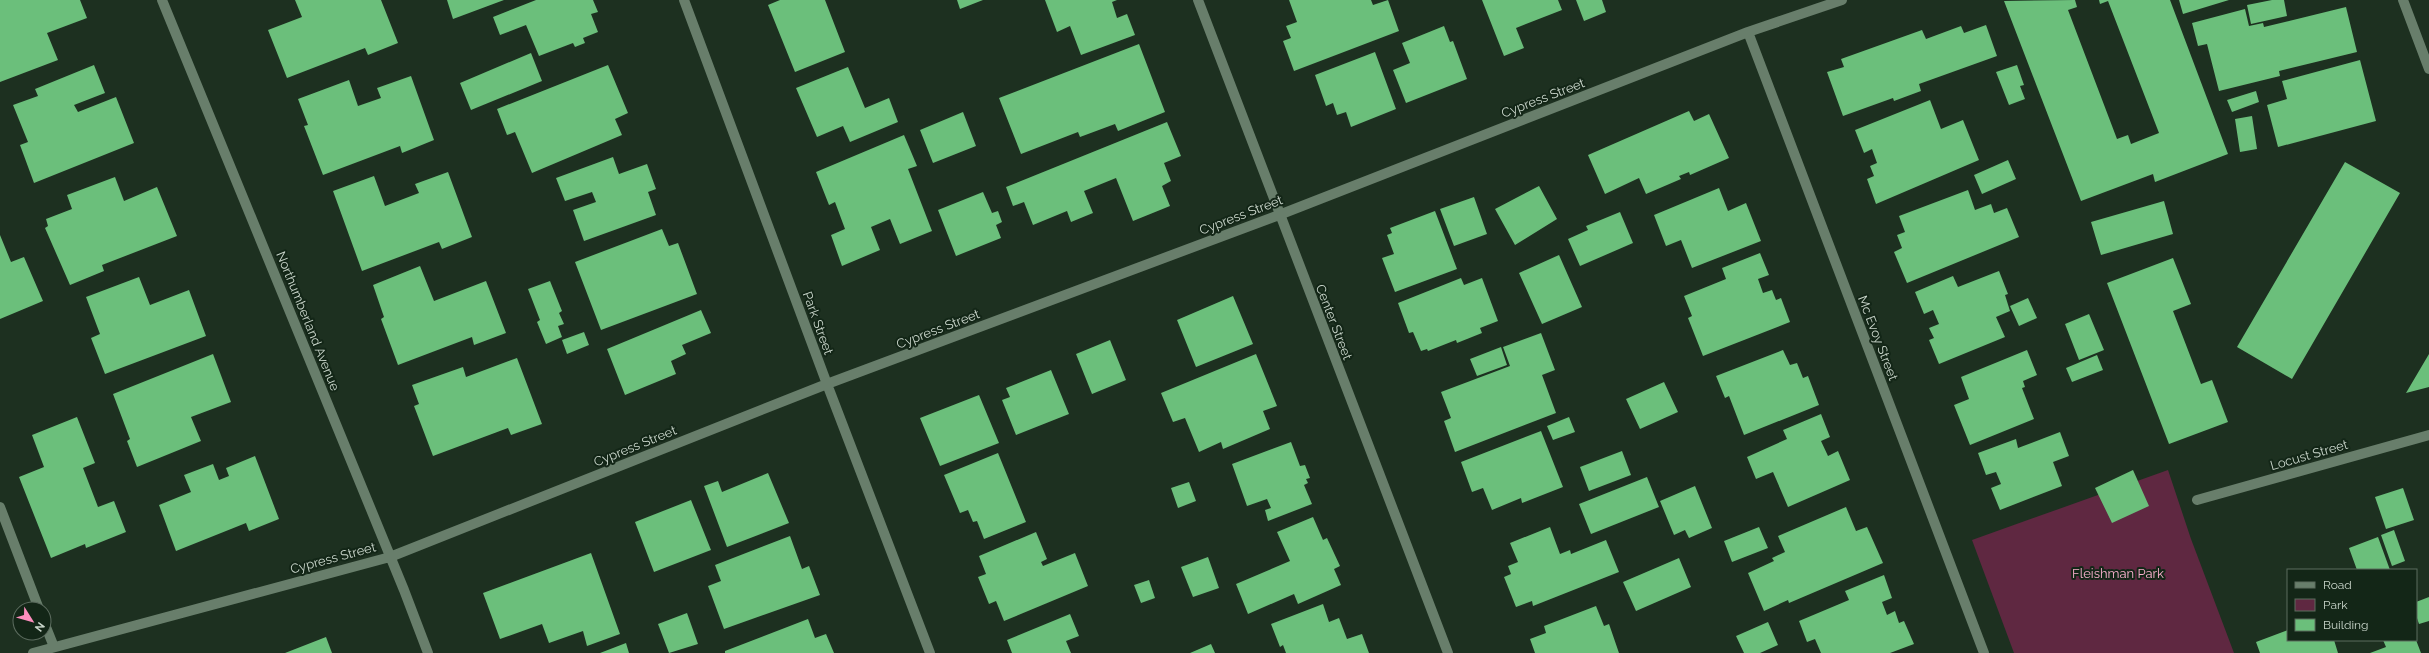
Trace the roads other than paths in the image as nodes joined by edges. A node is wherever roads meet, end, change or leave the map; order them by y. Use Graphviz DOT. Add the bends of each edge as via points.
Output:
graph roads {
  1 [pos="162,0"];
  2 [pos="684,0"];
  3 [pos="1198,0"];
  4 [pos="1842,0"];
  5 [pos="2403,0"];
  6 [pos="1748,32"];
  7 [pos="2429,69"];
  8 [pos="1279,215"];
  9 [pos="827,384"];
  10 [pos="2429,435"];
  11 [pos="2197,500"];
  12 [pos="0,507"];
  13 [pos="390,556"];
  14 [pos="36,601"];
  15 [pos="51,641"];
  16 [pos="54,648"];
  17 [pos="33,653"];
  18 [pos="428,653"];
  19 [pos="930,653"];
  20 [pos="1448,653"];
  21 [pos="1984,653"];
  1 -- 13 [label="street, Northumberland Avenue"];
  2 -- 9 [label="street, Park Street"];
  3 -- 8 [label="street, Center Street"];
  4 -- 6 [label="street, Cypress Street"];
  5 -- 7 [label="street"];
  6 -- 8 [label="street, Cypress Street"];
  6 -- 21 [label="street, Mc Evoy Street"];
  8 -- 9 [label="street, Cypress Street"];
  8 -- 20 [label="street, Center Street"];
  9 -- 13 [label="street, Cypress Street"];
  9 -- 19 [label="street, Park Street"];
  10 -- 11 [label="street, Locust Street"];
  12 -- 14 [label="street"];
  13 -- 16 [label="street, Cypress Street"];
  13 -- 18 [label="street, Northumberland Avenue"];
  15 -- 16 [label="street"];
  16 -- 17 [label="street, Cypress Street"];
}
